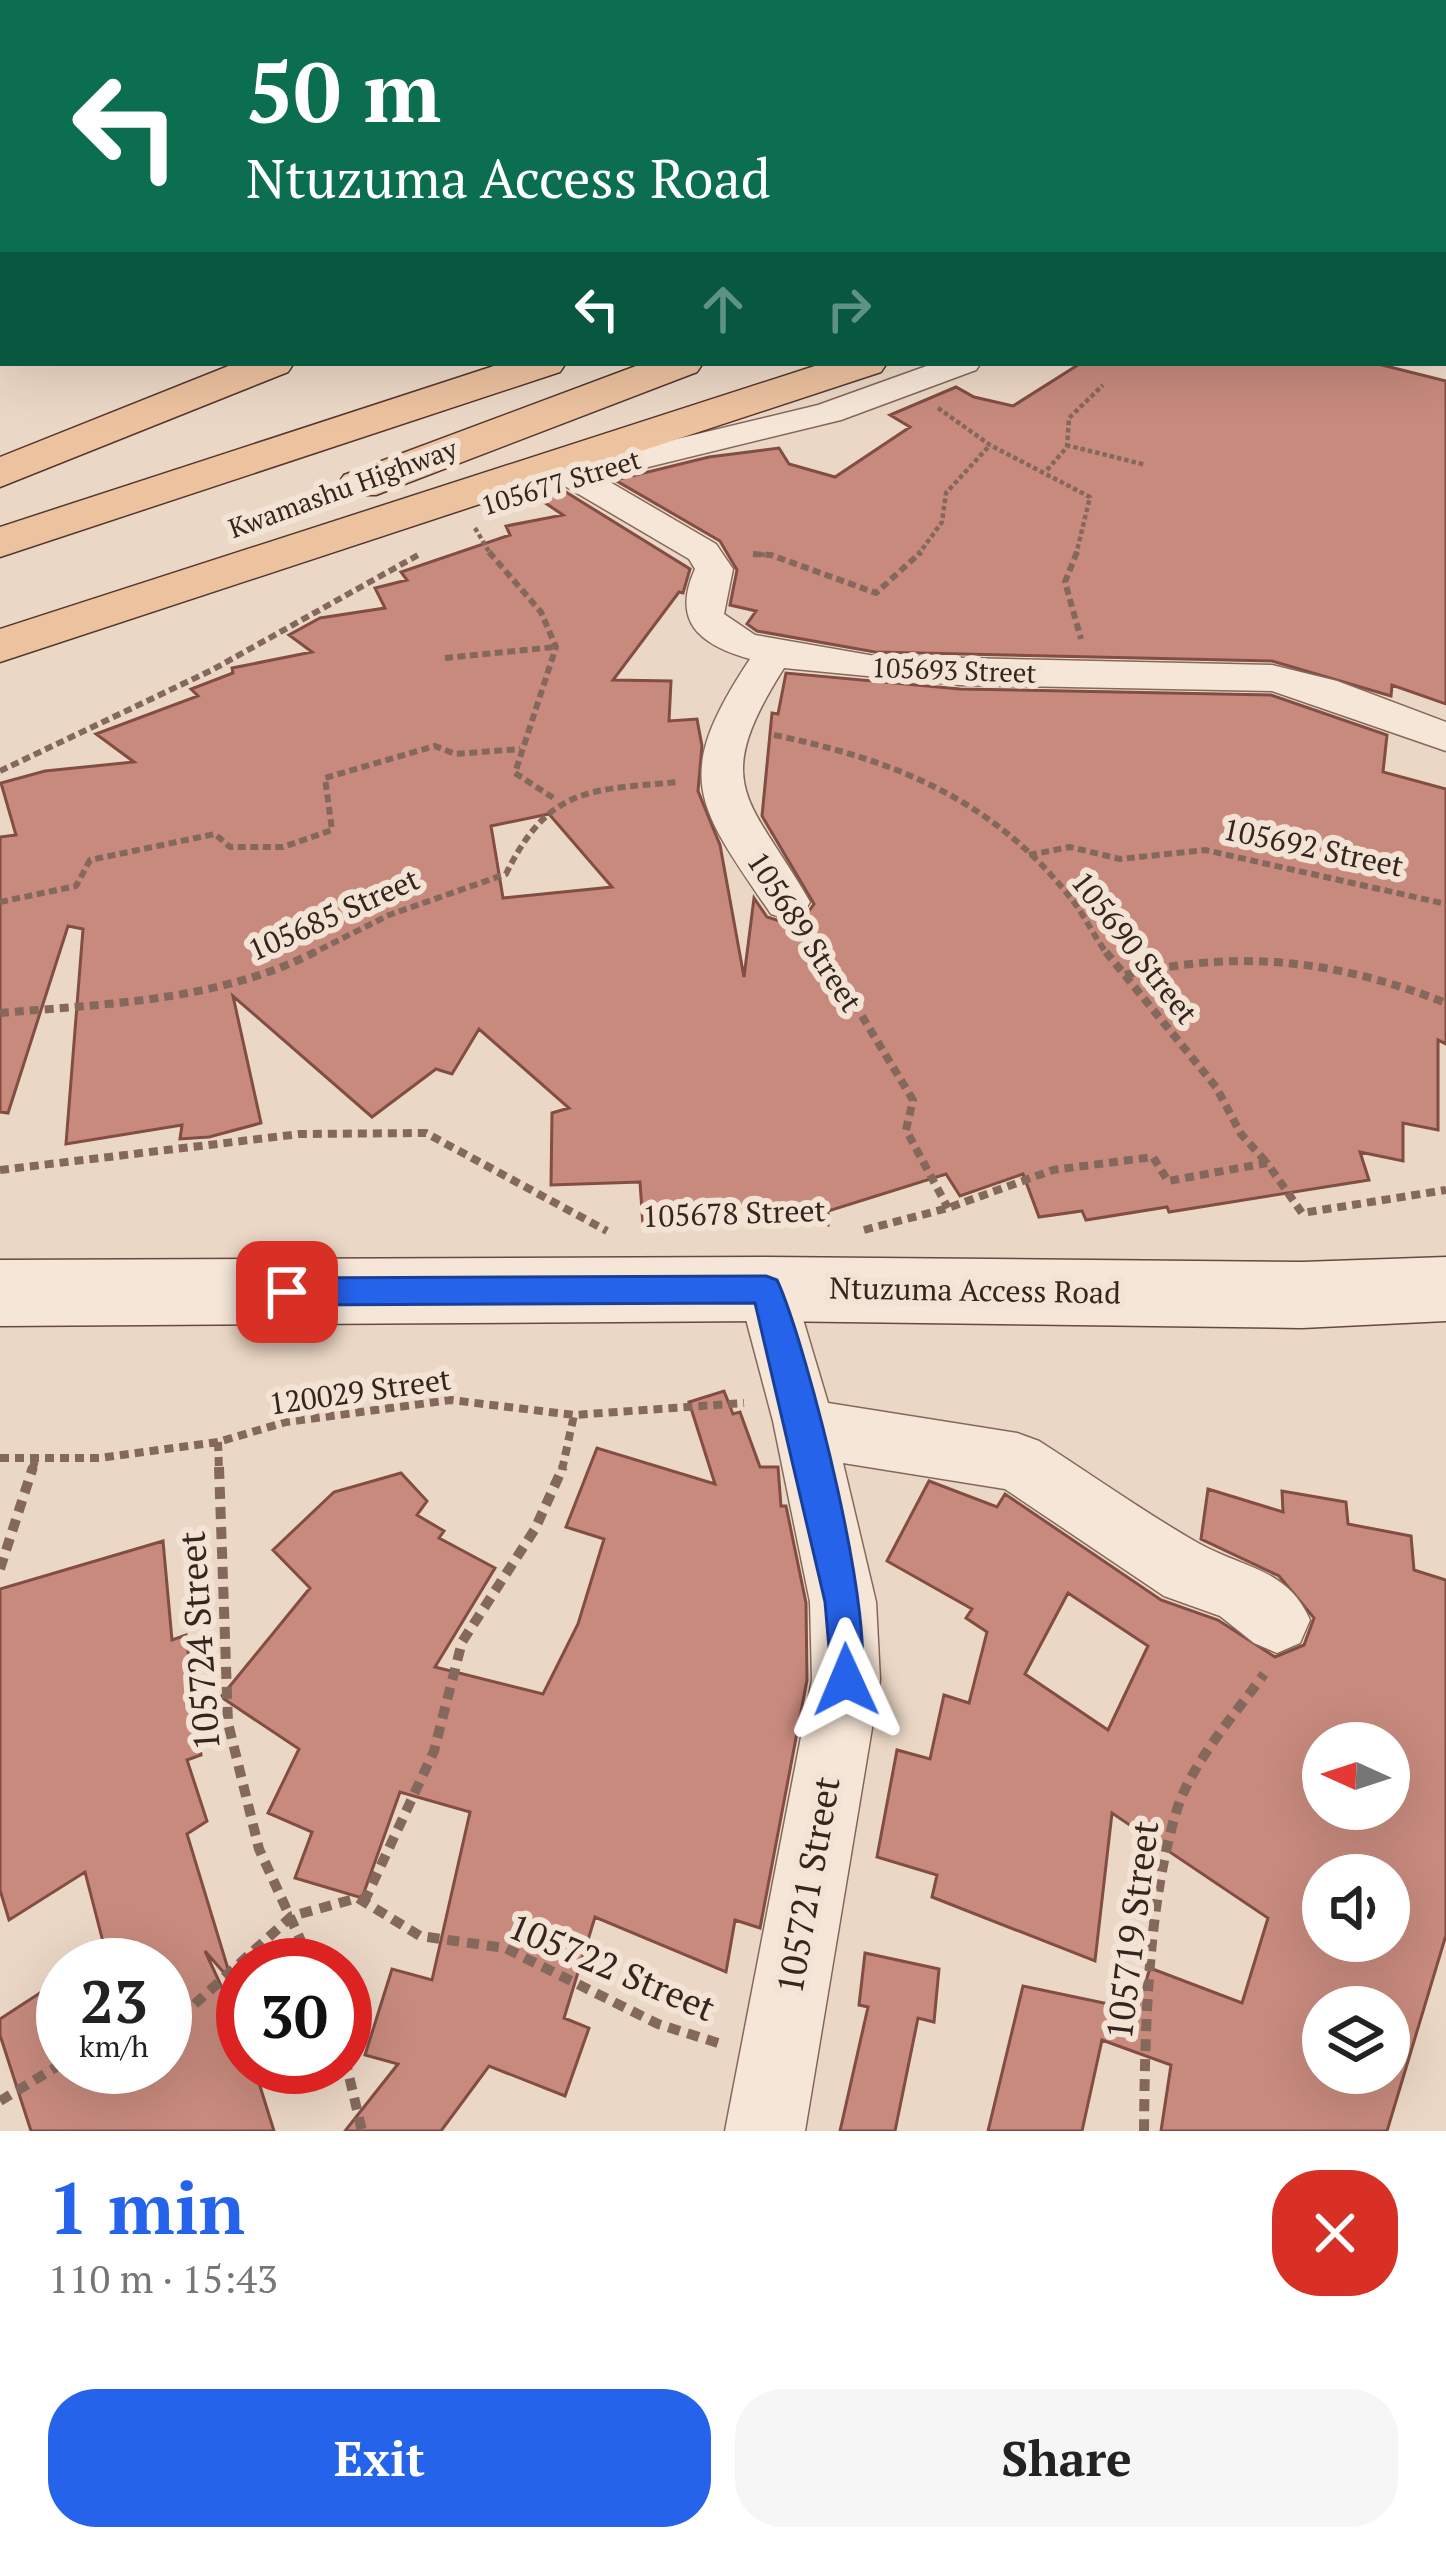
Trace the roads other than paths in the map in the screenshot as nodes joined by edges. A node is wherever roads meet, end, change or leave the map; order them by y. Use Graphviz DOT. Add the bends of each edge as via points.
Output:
graph roads {
  1 [pos="266,366"];
  2 [pos="536,366"];
  3 [pos="674,366"];
  4 [pos="943,366"];
  5 [pos="886,374"];
  6 [pos="563,470"];
  7 [pos="0,473"];
  8 [pos="0,543"];
  9 [pos="0,602"];
  10 [pos="0,646"];
  11 [pos="774,652"];
  12 [pos="1446,736"];
  13 [pos="787,902"];
  14 [pos="766,1289"];
  15 [pos="1446,1289"];
  16 [pos="0,1293"];
  17 [pos="802,1417"];
  18 [pos="1277,1620"];
  19 [pos="765,2131"];
  1 -- 7 [label="main road"];
  2 -- 8 [label="main road, Kwamashu Highway"];
  3 -- 9 [label="main road, Kwamashu Highway" via="357,486"];
  4 -- 5 [label="street"];
  5 -- 6 [label="main road"];
  6 -- 10 [label="main road"];
  6 -- 11 [label="street, 105693 Street" via="704,551 714,569 704,600 709,624"];
  11 -- 12 [label="street, 105693 Street" via="875,669 1266,677"];
  11 -- 13 [label="street, 105689 Street" via="732,722 716,778 736,829"];
  14 -- 15 [label="street, Ntuzuma Access Road"];
  14 -- 16 [label="street, Ntuzuma Access Road"];
  14 -- 17 [label="street, 105721 Street"];
  17 -- 18 [label="street" via="1018,1462 1187,1573 1239,1590"];
  17 -- 19 [label="street, 105721 Street" via="843,1602 846,1680"];
}
